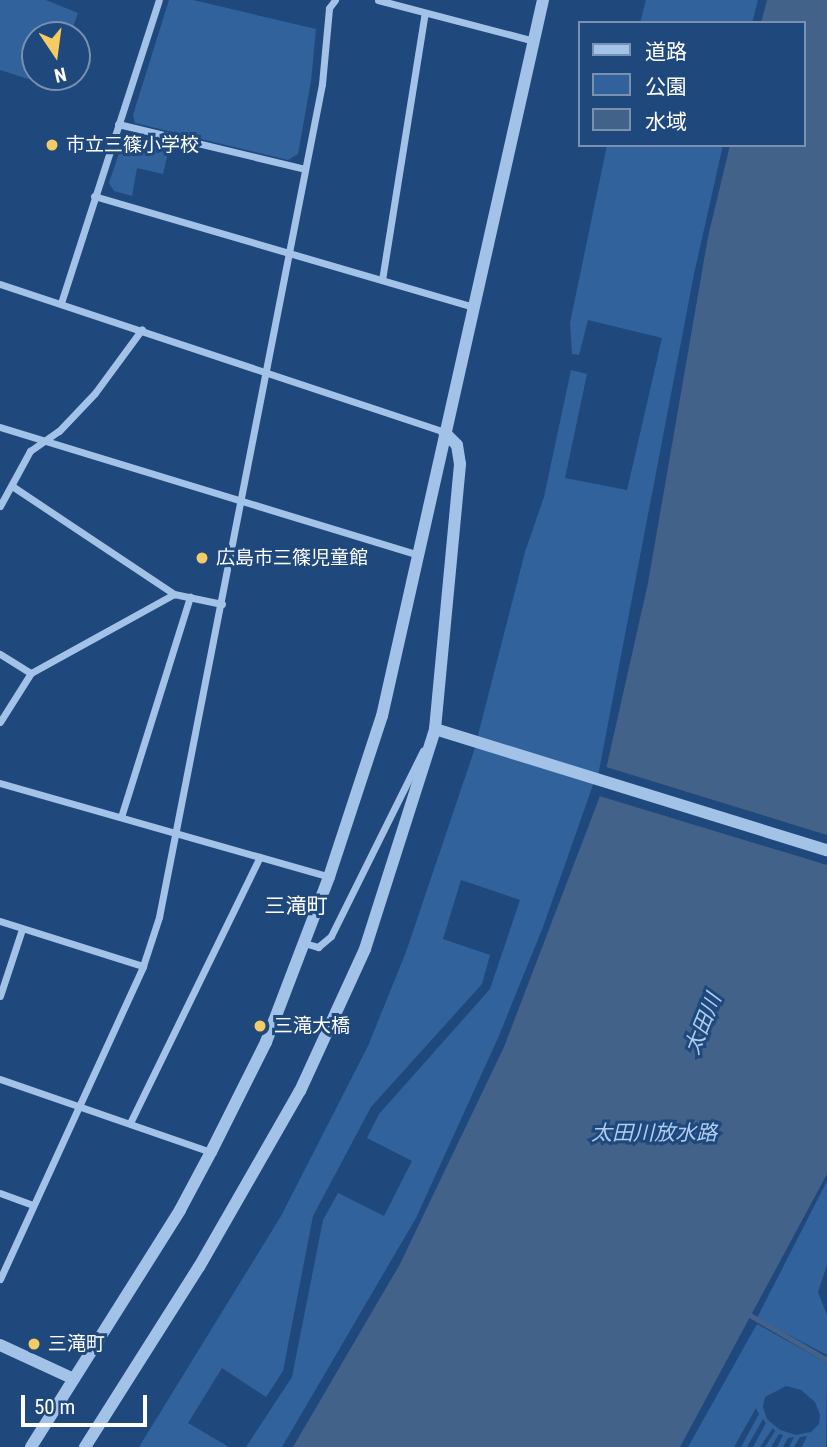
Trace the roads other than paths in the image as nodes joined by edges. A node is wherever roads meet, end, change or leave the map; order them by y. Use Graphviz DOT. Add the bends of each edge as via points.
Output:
graph roads {
  1 [pos="159,0"];
  2 [pos="335,0"];
  3 [pos="378,0"];
  4 [pos="542,0"];
  5 [pos="425,13"];
  6 [pos="531,40"];
  7 [pos="118,124"];
  8 [pos="305,169"];
  9 [pos="94,196"];
  10 [pos="289,253"];
  11 [pos="382,280"];
  12 [pos="0,284"];
  13 [pos="61,303"];
  14 [pos="474,307"];
  15 [pos="142,329"];
  16 [pos="266,372"];
  17 [pos="0,427"];
  18 [pos="444,432"];
  19 [pos="46,440"];
  20 [pos="12,486"];
  21 [pos="240,501"];
  22 [pos="0,506"];
  23 [pos="416,554"];
  24 [pos="174,594"];
  25 [pos="190,597"];
  26 [pos="222,604"];
  27 [pos="0,654"];
  28 [pos="31,673"];
  29 [pos="0,722"];
  30 [pos="435,729"];
  31 [pos="0,783"];
  32 [pos="121,817"];
  33 [pos="175,833"];
  34 [pos="827,850"];
  35 [pos="260,857"];
  36 [pos="329,877"];
  37 [pos="0,921"];
  38 [pos="22,929"];
  39 [pos="304,943"];
  40 [pos="143,966"];
  41 [pos="0,996"];
  42 [pos="0,1079"];
  43 [pos="80,1106"];
  44 [pos="130,1123"];
  45 [pos="211,1152"];
  46 [pos="0,1193"];
  47 [pos="33,1205"];
  48 [pos="0,1279"];
  49 [pos="0,1345"];
  50 [pos="74,1379"];
  51 [pos="31,1447"];
  52 [pos="86,1447"];
  1 -- 7 [label="street"];
  2 -- 8 [label="street" via="329,8 322,84"];
  3 -- 5 [label="street"];
  4 -- 6 [label="street"];
  5 -- 6 [label="street"];
  5 -- 11 [label="street"];
  6 -- 14 [label="street"];
  7 -- 8 [label="street"];
  7 -- 9 [label="street"];
  8 -- 10 [label="street"];
  9 -- 10 [label="street"];
  9 -- 13 [label="street"];
  10 -- 11 [label="street"];
  10 -- 16 [label="street"];
  11 -- 14 [label="street"];
  12 -- 13 [label="street"];
  13 -- 15 [label="street"];
  14 -- 18 [label="street"];
  15 -- 16 [label="street"];
  15 -- 19 [label="street" via="95,393"];
  16 -- 18 [label="street"];
  16 -- 21 [label="street"];
  17 -- 19 [label="street"];
  18 -- 23 [label="street"];
  18 -- 30 [label="street" via="457,444 460,464"];
  19 -- 20 [label="street" via="30,452"];
  19 -- 21 [label="street"];
  20 -- 22 [label="street"];
  20 -- 24 [label="street"];
  21 -- 23 [label="street"];
  21 -- 26 [label="street"];
  23 -- 36 [label="street" via="382,716"];
  24 -- 25 [label="street"];
  24 -- 28 [label="street"];
  25 -- 26 [label="street"];
  25 -- 32 [label="street"];
  26 -- 33 [label="street"];
  27 -- 28 [label="street"];
  28 -- 29 [label="street"];
  30 -- 34 [label="street"];
  30 -- 39 [label="street" via="331,936 318,947"];
  30 -- 52 [label="street" via="365,949 327,1037 199,1267"];
  31 -- 32 [label="street"];
  32 -- 33 [label="street"];
  33 -- 35 [label="street"];
  33 -- 40 [label="street" via="159,917"];
  35 -- 36 [label="street"];
  35 -- 44 [label="street"];
  36 -- 39 [label="street"];
  37 -- 38 [label="street"];
  38 -- 40 [label="street"];
  38 -- 41 [label="street"];
  39 -- 45 [label="street" via="266,1042"];
  40 -- 43 [label="street"];
  42 -- 43 [label="street"];
  43 -- 44 [label="street"];
  43 -- 47 [label="street"];
  44 -- 45 [label="street"];
  45 -- 50 [label="street"];
  46 -- 47 [label="street"];
  47 -- 48 [label="street"];
  49 -- 50 [label="street"];
  50 -- 51 [label="street"];
}
